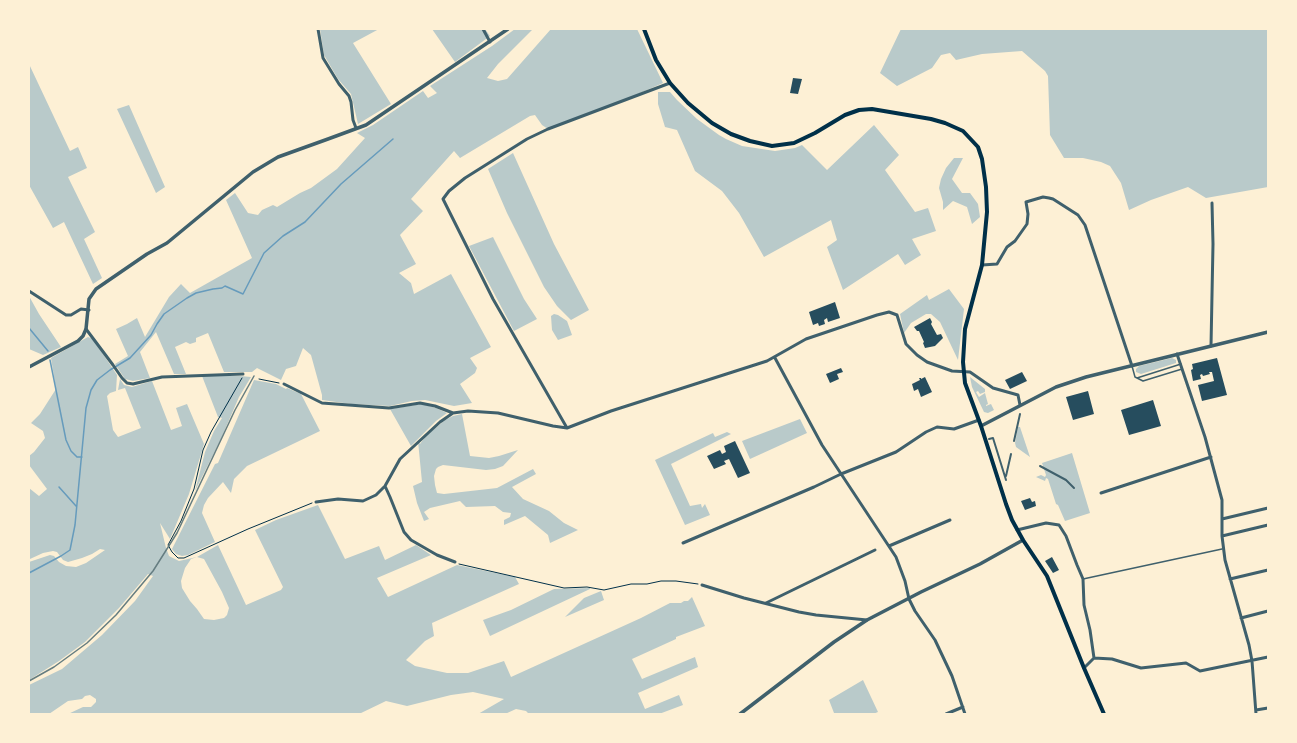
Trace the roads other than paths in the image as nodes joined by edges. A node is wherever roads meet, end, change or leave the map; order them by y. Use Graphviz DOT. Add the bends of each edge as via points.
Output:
graph roads {
  1 [pos="318,29"];
  2 [pos="483,29"];
  3 [pos="508,29"];
  4 [pos="644,29"];
  5 [pos="490,42"];
  6 [pos="670,84"];
  7 [pos="356,128"];
  8 [pos="1212,203"];
  9 [pos="982,265"];
  10 [pos="29,291"];
  11 [pos="88,310"];
  12 [pos="86,329"];
  13 [pos="1268,332"];
  14 [pos="1211,346"];
  15 [pos="1177,354"];
  16 [pos="774,358"];
  17 [pos="1181,364"];
  18 [pos="1132,366"];
  19 [pos="29,367"];
  20 [pos="1182,369"];
  21 [pos="963,372"];
  22 [pos="243,374"];
  23 [pos="1137,378"];
  24 [pos="284,384"];
  25 [pos="1020,406"];
  26 [pos="453,413"];
  27 [pos="1020,414"];
  28 [pos="979,420"];
  29 [pos="981,426"];
  30 [pos="567,428"];
  31 [pos="989,439"];
  32 [pos="1014,441"];
  33 [pos="1011,454"];
  34 [pos="1211,458"];
  35 [pos="1040,466"];
  36 [pos="841,474"];
  37 [pos="385,486"];
  38 [pos="1074,488"];
  39 [pos="1101,493"];
  40 [pos="316,502"];
  41 [pos="1268,508"];
  42 [pos="1222,519"];
  43 [pos="950,520"];
  44 [pos="1268,525"];
  45 [pos="1017,530"];
  46 [pos="1222,536"];
  47 [pos="1023,540"];
  48 [pos="683,543"];
  49 [pos="889,546"];
  50 [pos="1223,548"];
  51 [pos="875,550"];
  52 [pos="455,562"];
  53 [pos="1268,570"];
  54 [pos="1083,579"];
  55 [pos="1230,579"];
  56 [pos="702,585"];
  57 [pos="909,599"];
  58 [pos="766,603"];
  59 [pos="1268,611"];
  60 [pos="1241,618"];
  61 [pos="867,620"];
  62 [pos="1268,657"];
  63 [pos="1094,658"];
  64 [pos="1252,661"];
  65 [pos="1084,668"];
  66 [pos="962,706"];
  67 [pos="1268,708"];
  68 [pos="1256,712"];
  69 [pos="740,714"];
  70 [pos="946,714"];
  71 [pos="965,714"];
  72 [pos="1104,714"];
  1 -- 7 [label="street" via="324,58 349,96"];
  2 -- 5 [label="street"];
  3 -- 5 [label="street"];
  4 -- 6 [label="main road" via="656,60"];
  5 -- 7 [label="street" via="366,125"];
  6 -- 9 [label="main road" via="712,123 740,138 765,145 794,143 845,115 865,109 931,119 963,131 978,147 986,187 987,212"];
  6 -- 30 [label="street" via="527,139 465,178 443,199 492,299"];
  7 -- 11 [label="street" via="278,156 253,172 166,243 96,289 89,299"];
  8 -- 14 [label="street" via="1214,244"];
  9 -- 18 [label="street" via="997,264 1007,247 1028,224 1026,202 1043,197 1053,199 1078,215 1085,226"];
  9 -- 21 [label="main road" via="965,330"];
  10 -- 11 [label="street" via="66,314"];
  11 -- 12 [label="street"];
  12 -- 19 [label="street" via="78,341"];
  12 -- 22 [label="street" via="124,381 130,384 162,377"];
  13 -- 14 [label="street"];
  14 -- 15 [label="street"];
  15 -- 17 [label="street"];
  15 -- 18 [label="street"];
  16 -- 21 [label="street" via="806,339 889,312 897,315 906,344 917,356 952,371"];
  16 -- 30 [label="street" via="611,410"];
  16 -- 36 [label="street"];
  17 -- 20 [label="street"];
  17 -- 23 [label="lane"];
  18 -- 23 [label="lane"];
  18 -- 25 [label="street" via="1056,387"];
  20 -- 23 [label="lane" via="1149,380"];
  20 -- 34 [label="street"];
  21 -- 25 [label="street" via="970,372 993,388 1018,395"];
  21 -- 28 [label="main road"];
  24 -- 26 [label="street" via="322,402 383,408 420,403"];
  25 -- 29 [label="street"];
  26 -- 30 [label="street" via="468,410 498,413"];
  26 -- 37 [label="street" via="400,459"];
  27 -- 32 [label="street"];
  28 -- 29 [label="main road"];
  28 -- 36 [label="street" via="954,428 937,427 896,452"];
  29 -- 45 [label="main road"];
  31 -- 33 [label="street" via="994,438 1006,479"];
  34 -- 39 [label="street"];
  34 -- 42 [label="street" via="1222,500"];
  35 -- 38 [label="street" via="1066,480"];
  36 -- 48 [label="street"];
  36 -- 49 [label="street"];
  37 -- 40 [label="street" via="376,495 363,501 338,499"];
  37 -- 52 [label="street" via="404,532 411,540"];
  41 -- 42 [label="street"];
  42 -- 46 [label="street"];
  43 -- 49 [label="street"];
  44 -- 46 [label="street"];
  45 -- 47 [label="main road"];
  45 -- 54 [label="street" via="1046,523 1059,525"];
  46 -- 50 [label="street"];
  47 -- 57 [label="street"];
  47 -- 65 [label="main road" via="1047,576"];
  49 -- 57 [label="street" via="896,557"];
  50 -- 54 [label="lane"];
  50 -- 55 [label="street"];
  51 -- 58 [label="street"];
  53 -- 55 [label="street"];
  54 -- 63 [label="street" via="1084,605"];
  55 -- 60 [label="street"];
  56 -- 58 [label="street"];
  57 -- 61 [label="street"];
  57 -- 66 [label="street" via="935,640 952,676"];
  58 -- 61 [label="street" via="816,615"];
  59 -- 60 [label="street"];
  60 -- 64 [label="street"];
  61 -- 69 [label="street" via="828,646"];
  62 -- 64 [label="street"];
  63 -- 64 [label="street" via="1112,659 1141,668 1186,663 1200,671"];
  63 -- 65 [label="street"];
  64 -- 68 [label="street"];
  65 -- 72 [label="main road"];
  66 -- 70 [label="street"];
  66 -- 71 [label="street"];
  67 -- 68 [label="street"];
}
